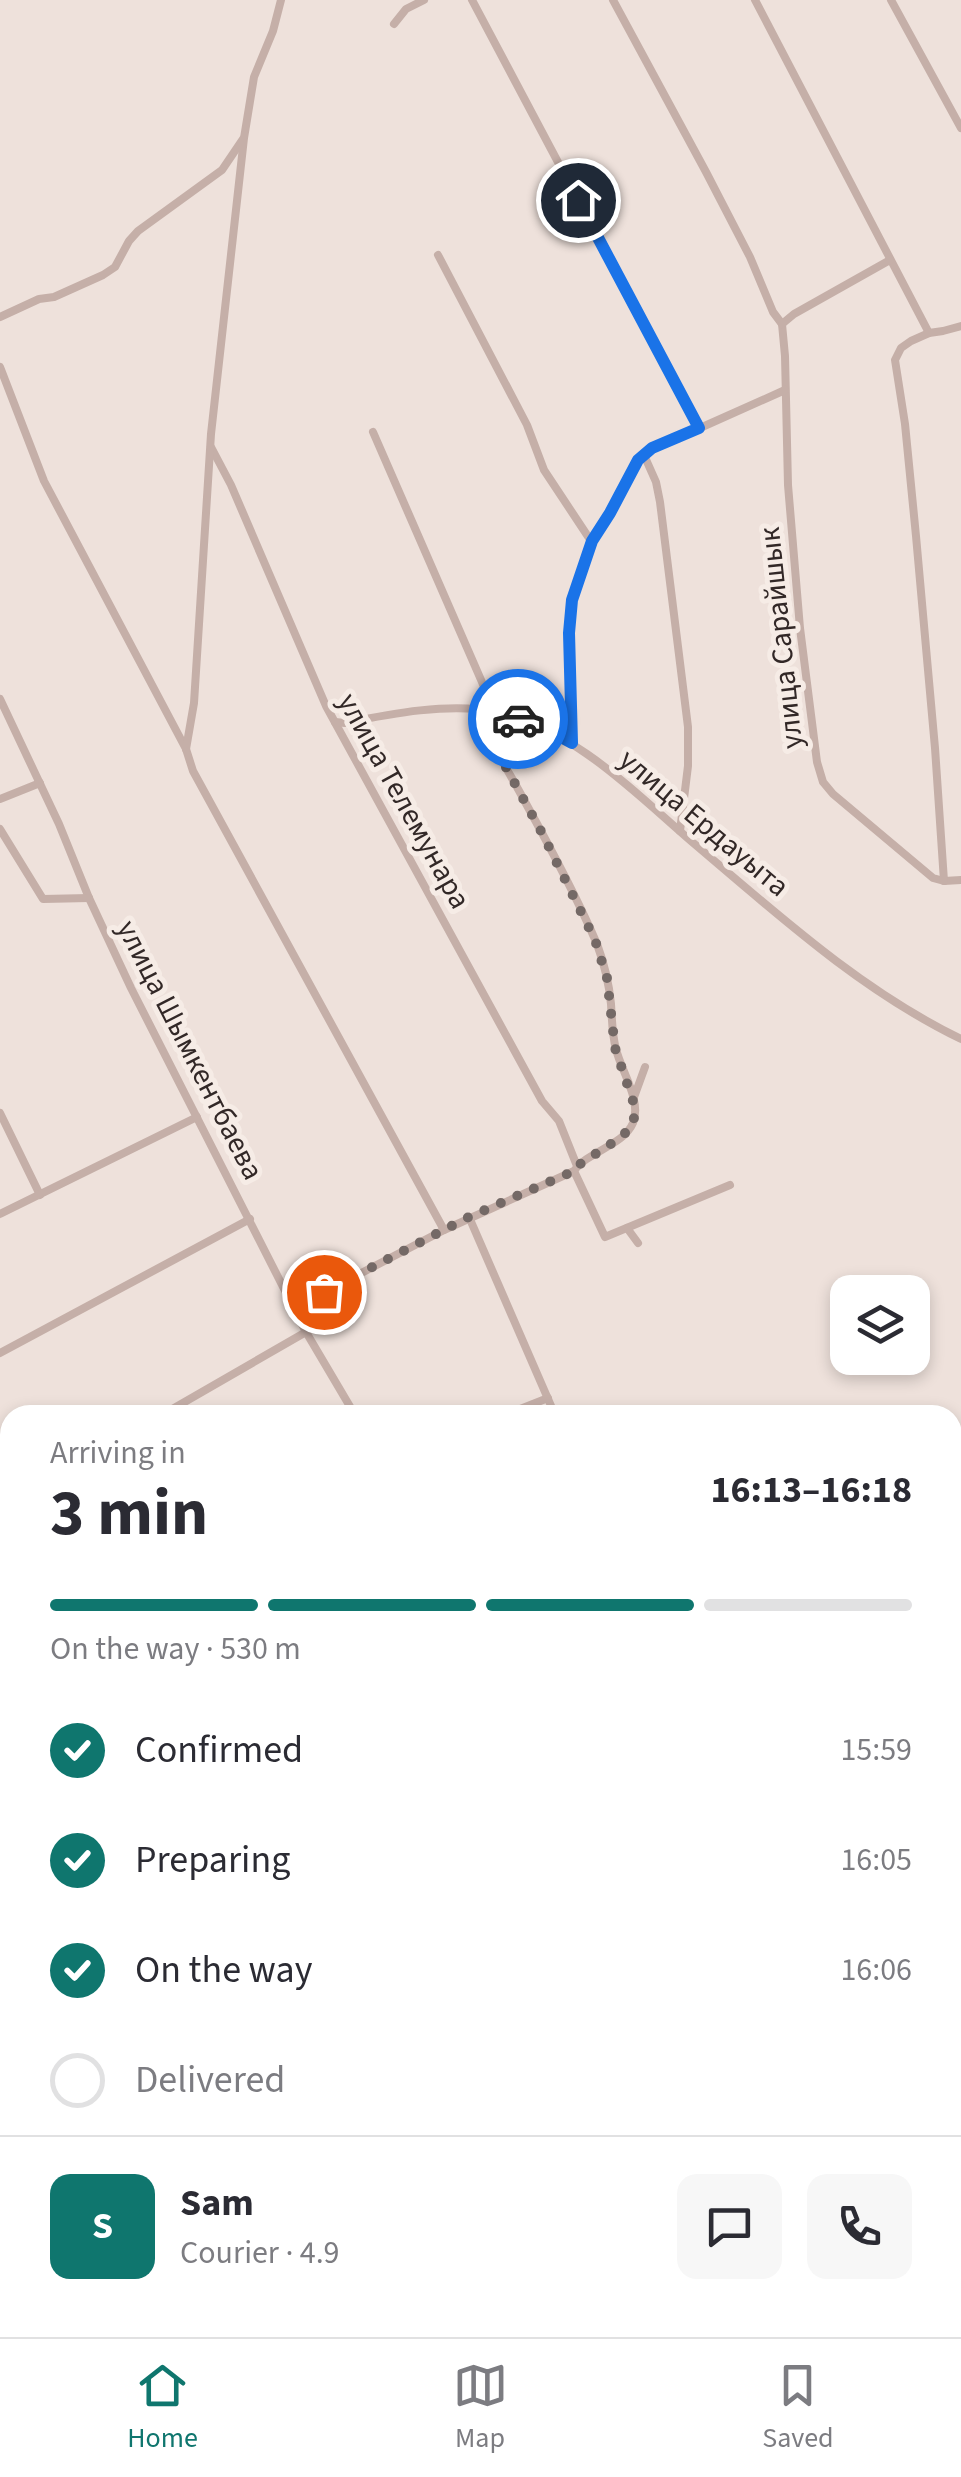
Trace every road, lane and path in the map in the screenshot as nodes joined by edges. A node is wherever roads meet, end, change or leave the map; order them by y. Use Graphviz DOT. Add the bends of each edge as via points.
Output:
graph roads {
  1 [pos="281,0"];
  2 [pos="424,0"];
  3 [pos="472,0"];
  4 [pos="612,0"];
  5 [pos="755,0"];
  6 [pos="891,0"];
  7 [pos="394,24"];
  8 [pos="961,128"];
  9 [pos="244,138"];
  10 [pos="438,254"];
  11 [pos="890,260"];
  12 [pos="0,317"];
  13 [pos="782,324"];
  14 [pos="961,326"];
  15 [pos="929,333"];
  16 [pos="0,367"];
  17 [pos="786,390"];
  18 [pos="699,428"];
  19 [pos="373,432"];
  20 [pos="211,447"];
  21 [pos="644,454"];
  22 [pos="592,541"];
  23 [pos="0,699"];
  24 [pos="480,710"];
  25 [pos="495,712"];
  26 [pos="335,722"];
  27 [pos="572,743"];
  28 [pos="186,749"];
  29 [pos="40,783"];
  30 [pos="0,800"];
  31 [pos="0,829"];
  32 [pos="680,831"];
  33 [pos="961,880"];
  34 [pos="944,881"];
  35 [pos="90,898"];
  36 [pos="961,1039"];
  37 [pos="645,1067"];
  38 [pos="633,1100"];
  39 [pos="0,1113"];
  40 [pos="198,1117"];
  41 [pos="576,1168"];
  42 [pos="730,1185"];
  43 [pos="40,1196"];
  44 [pos="0,1214"];
  45 [pos="469,1217"];
  46 [pos="250,1219"];
  47 [pos="628,1228"];
  48 [pos="444,1230"];
  49 [pos="638,1243"];
  50 [pos="294,1308"];
  51 [pos="306,1332"];
  52 [pos="0,1352"];
  53 [pos="548,1398"];
  54 [pos="179,1405"];
  55 [pos="349,1405"];
  56 [pos="530,1405"];
  57 [pos="551,1405"];
  1 -- 9 [label="street" via="254,77"];
  2 -- 7 [label="street"];
  3 -- 18 [label="street"];
  4 -- 13 [label="street"];
  5 -- 11 [label="street"];
  6 -- 8 [label="street"];
  9 -- 12 [label="street" via="222,170 138,231 115,267"];
  9 -- 20 [label="street"];
  10 -- 22 [label="street" via="544,470"];
  11 -- 13 [label="street"];
  11 -- 15 [label="street"];
  13 -- 17 [label="street, улица Сарайшык"];
  14 -- 15 [label="street"];
  15 -- 34 [label="street" via="901,348 896,360"];
  16 -- 28 [label="street" via="44,480"];
  17 -- 18 [label="street"];
  17 -- 34 [label="street, улица Сарайшык" via="800,628 820,775 826,788 894,847"];
  18 -- 21 [label="street"];
  19 -- 25 [label="street"];
  20 -- 26 [label="street, улица Телемунара"];
  20 -- 28 [label="street"];
  21 -- 22 [label="street"];
  21 -- 32 [label="street" via="660,502 688,728"];
  22 -- 27 [label="street" via="572,600"];
  23 -- 29 [label="street, улица Шымкентбаева"];
  24 -- 25 [label="street, улица Ердауыта"];
  24 -- 26 [label="street, улица Ердауыта" via="407,711"];
  24 -- 38 [label="street" via="595,940 615,1048"];
  25 -- 27 [label="street, улица Ердауыта"];
  26 -- 41 [label="street, улица Телемунара" via="558,1121"];
  27 -- 32 [label="street, улица Ердауыта"];
  28 -- 48 [label="street"];
  29 -- 30 [label="street"];
  29 -- 35 [label="street, улица Шымкентбаева"];
  31 -- 35 [label="street" via="43,898"];
  32 -- 36 [label="street, улица Ердауыта" via="820,949 911,1014"];
  33 -- 34 [label="street"];
  35 -- 40 [label="street, улица Шымкентбаева"];
  37 -- 38 [label="street"];
  38 -- 41 [label="street" via="631,1128"];
  39 -- 43 [label="street"];
  40 -- 43 [label="street"];
  40 -- 46 [label="street, улица Шымкентбаева"];
  41 -- 45 [label="street"];
  41 -- 47 [label="street, улица Телемунара" via="605,1237"];
  42 -- 47 [label="street"];
  43 -- 44 [label="street"];
  45 -- 48 [label="street"];
  45 -- 53 [label="street"];
  46 -- 50 [label="street, улица Шымкентбаева"];
  46 -- 52 [label="street"];
  47 -- 49 [label="street"];
  48 -- 50 [label="street"];
  50 -- 51 [label="street, улица Шымкентбаева"];
  51 -- 54 [label="street"];
  51 -- 55 [label="street, улица Шымкентбаева"];
  53 -- 56 [label="street"];
  53 -- 57 [label="street"];
}
